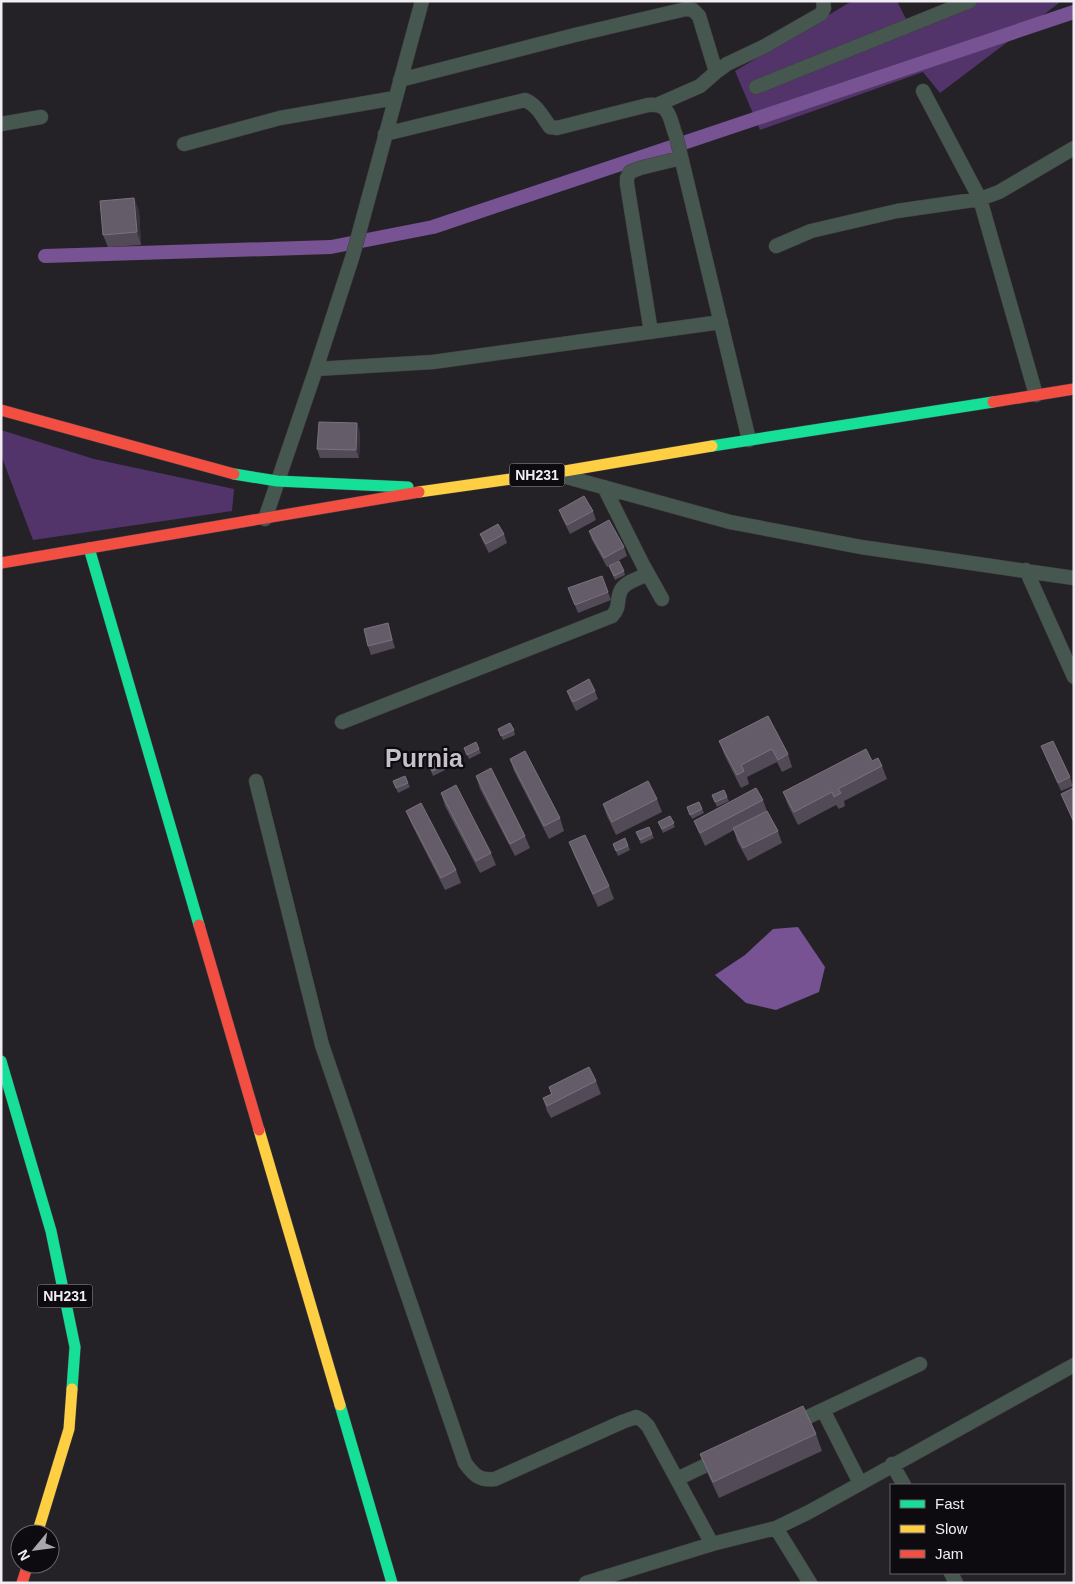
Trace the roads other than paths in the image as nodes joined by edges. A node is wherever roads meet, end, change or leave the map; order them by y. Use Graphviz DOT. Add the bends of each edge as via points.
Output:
graph roads {
  1 [pos="422,1"];
  2 [pos="823,1"];
  3 [pos="970,1"];
  4 [pos="716,72"];
  5 [pos="400,80"];
  6 [pos="756,87"];
  7 [pos="923,91"];
  8 [pos="395,98"];
  9 [pos="659,104"];
  10 [pos="41,117"];
  11 [pos="1,124"];
  12 [pos="385,134"];
  13 [pos="184,144"];
  14 [pos="1074,148"];
  15 [pos="680,155"];
  16 [pos="980,199"];
  17 [pos="776,246"];
  18 [pos="721,322"];
  19 [pos="651,332"];
  20 [pos="316,369"];
  21 [pos="1074,388"];
  22 [pos="1036,395"];
  23 [pos="1,410"];
  24 [pos="749,440"];
  25 [pos="553,473"];
  26 [pos="276,482"];
  27 [pos="604,487"];
  28 [pos="444,488"];
  29 [pos="264,518"];
  30 [pos="89,548"];
  31 [pos="1,563"];
  32 [pos="1026,570"];
  33 [pos="648,574"];
  34 [pos="1074,578"];
  35 [pos="662,599"];
  36 [pos="1074,677"];
  37 [pos="342,722"];
  38 [pos="256,781"];
  39 [pos="1,1061"];
  40 [pos="920,1364"];
  41 [pos="1074,1365"];
  42 [pos="823,1410"];
  43 [pos="780,1430"];
  44 [pos="737,1451"];
  45 [pos="892,1464"];
  46 [pos="677,1479"];
  47 [pos="860,1483"];
  48 [pos="903,1484"];
  49 [pos="40,1524"];
  50 [pos="776,1528"];
  51 [pos="712,1544"];
  52 [pos="589,1582"];
  53 [pos="392,1583"];
  54 [pos="810,1583"];
  1 -- 5 [label="street"];
  2 -- 4 [label="street" via="821,14"];
  3 -- 6 [label="street"];
  4 -- 5 [label="street" via="699,16 694,10 686,9"];
  4 -- 9 [label="street" via="700,86"];
  5 -- 8 [label="street"];
  7 -- 16 [label="street"];
  8 -- 12 [label="street"];
  8 -- 13 [label="street" via="280,118"];
  9 -- 12 [label="street" via="557,128 550,127 538,109 525,100"];
  9 -- 15 [label="street" via="666,108"];
  10 -- 11 [label="street"];
  12 -- 20 [label="street" via="353,255"];
  14 -- 16 [label="street" via="999,192"];
  15 -- 18 [label="street"];
  15 -- 19 [label="street" via="630,172 627,178"];
  16 -- 17 [label="street" via="897,211 811,232"];
  16 -- 22 [label="street"];
  18 -- 19 [label="street"];
  18 -- 24 [label="street"];
  19 -- 20 [label="street" via="433,362"];
  20 -- 26 [label="street"];
  21 -- 22 [label="main road, NH231"];
  22 -- 24 [label="main road, NH231"];
  23 -- 26 [label="main road" via="228,473"];
  24 -- 25 [label="main road, NH231"];
  25 -- 27 [label="street"];
  25 -- 28 [label="main road, NH231"];
  26 -- 28 [label="main road"];
  26 -- 29 [label="street"];
  27 -- 32 [label="street" via="730,522 861,547"];
  27 -- 33 [label="street"];
  28 -- 29 [label="main road, NH231"];
  29 -- 30 [label="main road, NH231"];
  30 -- 31 [label="main road, NH231"];
  30 -- 53 [label="main road"];
  32 -- 34 [label="street"];
  32 -- 36 [label="street"];
  33 -- 35 [label="street"];
  33 -- 37 [label="street" via="620,591 618,607 612,616"];
  38 -- 46 [label="street" via="322,1045 465,1463 473,1474 486,1480 495,1479 636,1417 648,1426"];
  39 -- 49 [label="main road, NH231" via="51,1231 75,1347 69,1429"];
  40 -- 42 [label="street"];
  41 -- 45 [label="street"];
  42 -- 43 [label="street"];
  42 -- 47 [label="street"];
  44 -- 46 [label="street"];
  45 -- 47 [label="street"];
  45 -- 48 [label="street"];
  46 -- 51 [label="street"];
  47 -- 50 [label="street"];
  50 -- 51 [label="street"];
  50 -- 54 [label="street"];
  51 -- 52 [label="street"];
}
